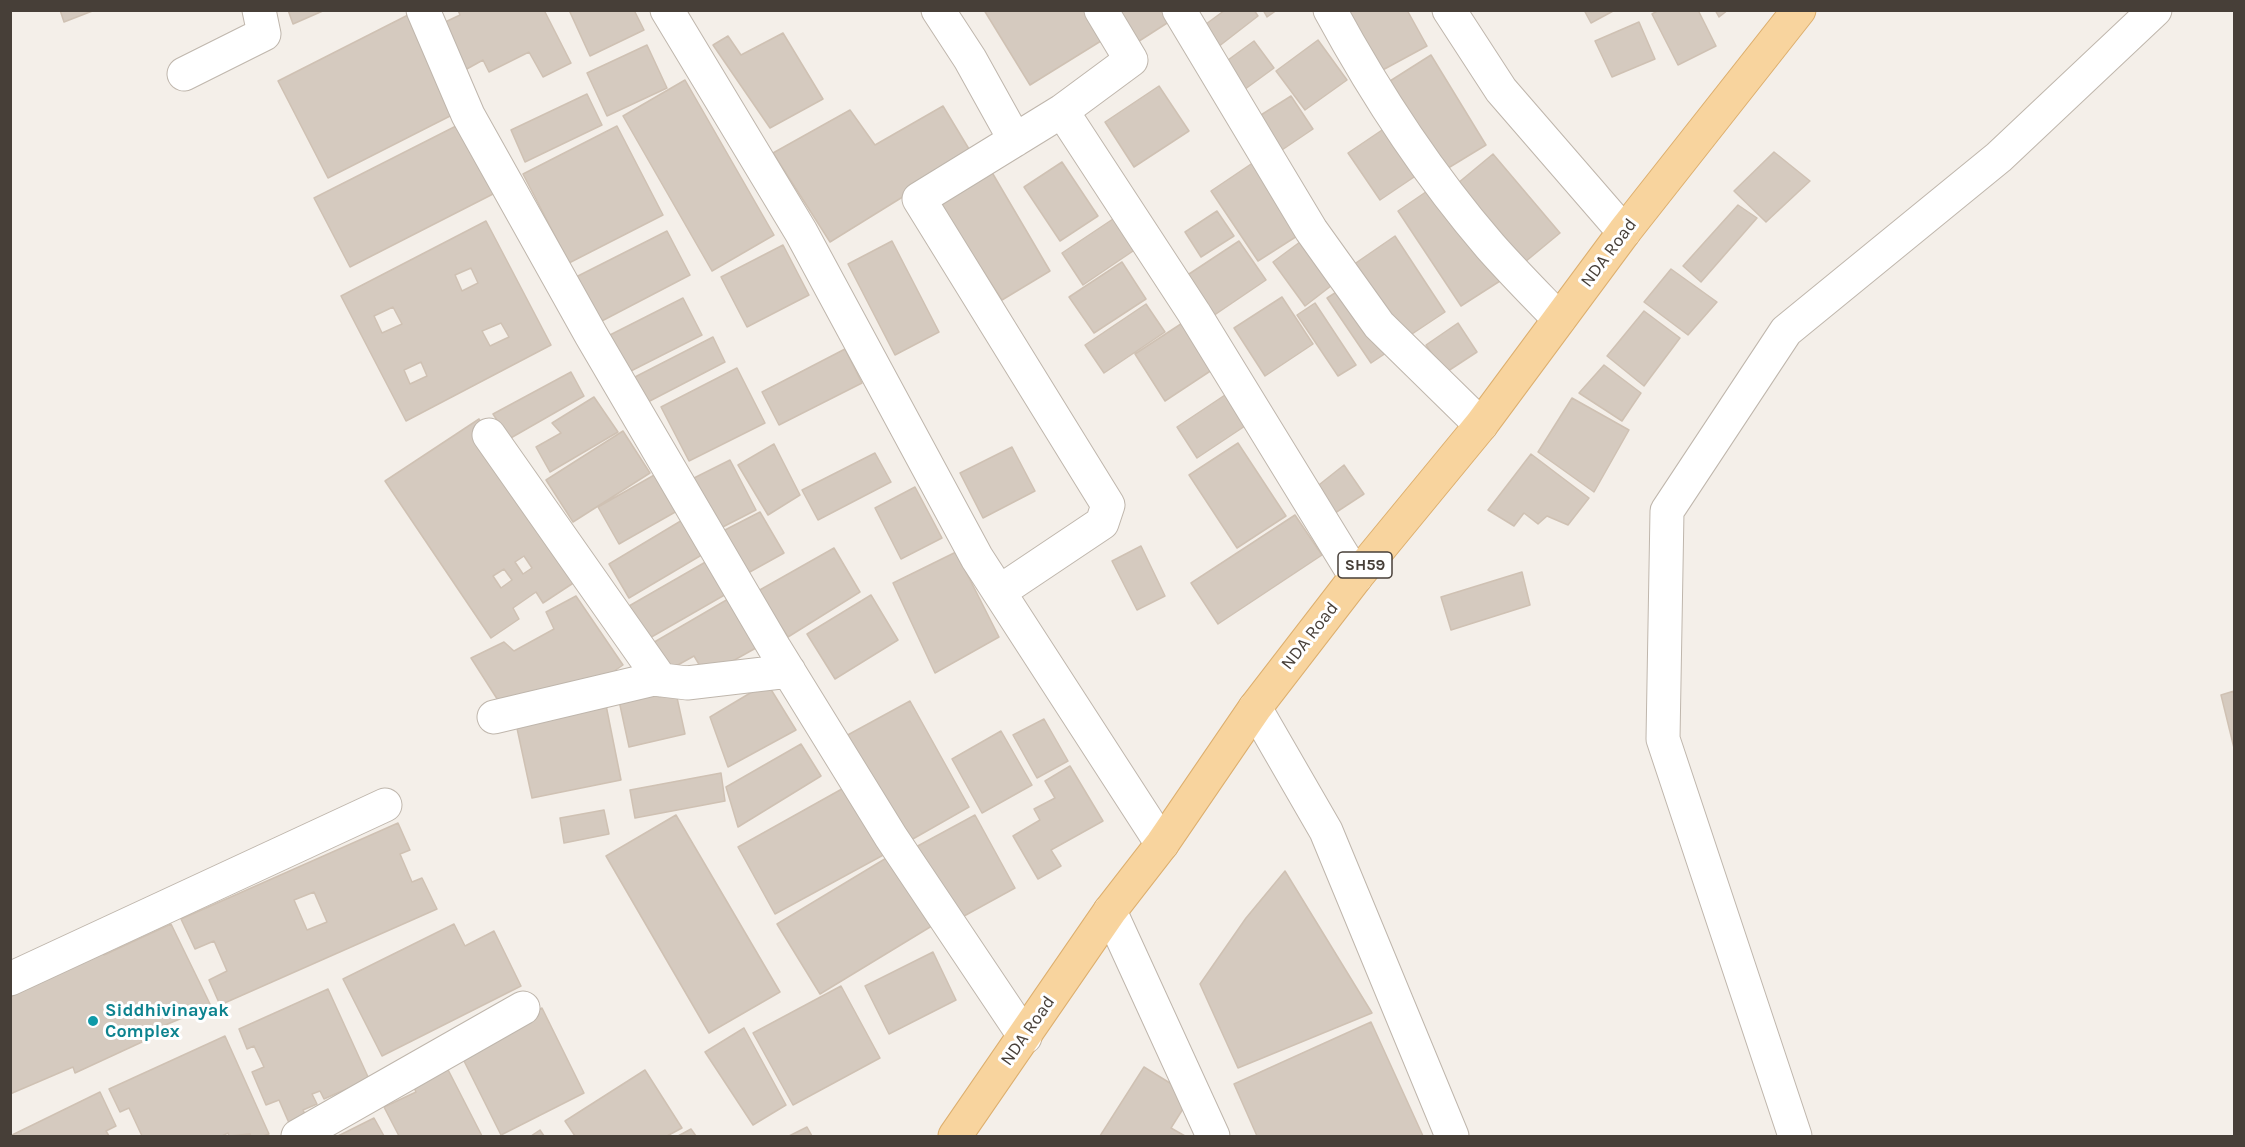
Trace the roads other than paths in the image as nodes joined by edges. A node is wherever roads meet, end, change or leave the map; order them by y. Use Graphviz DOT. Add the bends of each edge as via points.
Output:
graph roads {
  1 [pos="259,10"];
  2 [pos="423,10"];
  3 [pos="667,10"];
  4 [pos="938,10"];
  5 [pos="1101,10"];
  6 [pos="1179,10"];
  7 [pos="1330,10"];
  8 [pos="1449,10"];
  9 [pos="1799,10"];
  10 [pos="2155,10"];
  11 [pos="184,74"];
  12 [pos="1062,111"];
  13 [pos="1015,140"];
  14 [pos="1624,232"];
  15 [pos="1559,319"];
  16 [pos="1480,425"];
  17 [pos="489,435"];
  18 [pos="1356,577"];
  19 [pos="999,592"];
  20 [pos="789,671"];
  21 [pos="661,680"];
  22 [pos="1254,708"];
  23 [pos="494,717"];
  24 [pos="385,806"];
  25 [pos="1162,844"];
  26 [pos="1110,911"];
  27 [pos="10,979"];
  28 [pos="523,1008"];
  29 [pos="1025,1036"];
  30 [pos="298,1137"];
  31 [pos="955,1137"];
  32 [pos="1214,1137"];
  33 [pos="1452,1137"];
  34 [pos="1795,1137"];
  1 -- 11 [label="street" via="264,34"];
  2 -- 20 [label="street" via="468,115 591,335"];
  3 -- 19 [label="street" via="801,232"];
  4 -- 13 [label="street"];
  5 -- 12 [label="street" via="1131,60"];
  6 -- 16 [label="street" via="1311,230 1379,325"];
  7 -- 15 [label="street" via="1427,166 1490,246"];
  8 -- 14 [label="street" via="1501,90"];
  9 -- 14 [label="main road, NDA Road / SH59"];
  10 -- 34 [label="street" via="1999,157 1786,331 1667,511 1663,739"];
  12 -- 13 [label="street"];
  12 -- 18 [label="street" via="1194,313"];
  13 -- 19 [label="street" via="919,199 1108,505 1102,523"];
  14 -- 15 [label="main road, NDA Road / SH59"];
  15 -- 16 [label="main road, NDA Road / SH59"];
  16 -- 18 [label="main road, NDA Road / SH59"];
  17 -- 21 [label="street"];
  18 -- 22 [label="main road, NDA Road / SH59"];
  19 -- 25 [label="street"];
  20 -- 21 [label="street" via="687,683"];
  20 -- 29 [label="street" via="891,837"];
  21 -- 23 [label="street"];
  22 -- 25 [label="main road, NDA Road / SH59"];
  22 -- 33 [label="street" via="1326,831"];
  24 -- 27 [label="street"];
  25 -- 26 [label="main road, NDA Road / SH59"];
  26 -- 29 [label="main road, NDA Road / SH59"];
  26 -- 32 [label="street"];
  28 -- 30 [label="street"];
  29 -- 31 [label="main road, NDA Road / SH59"];
}
